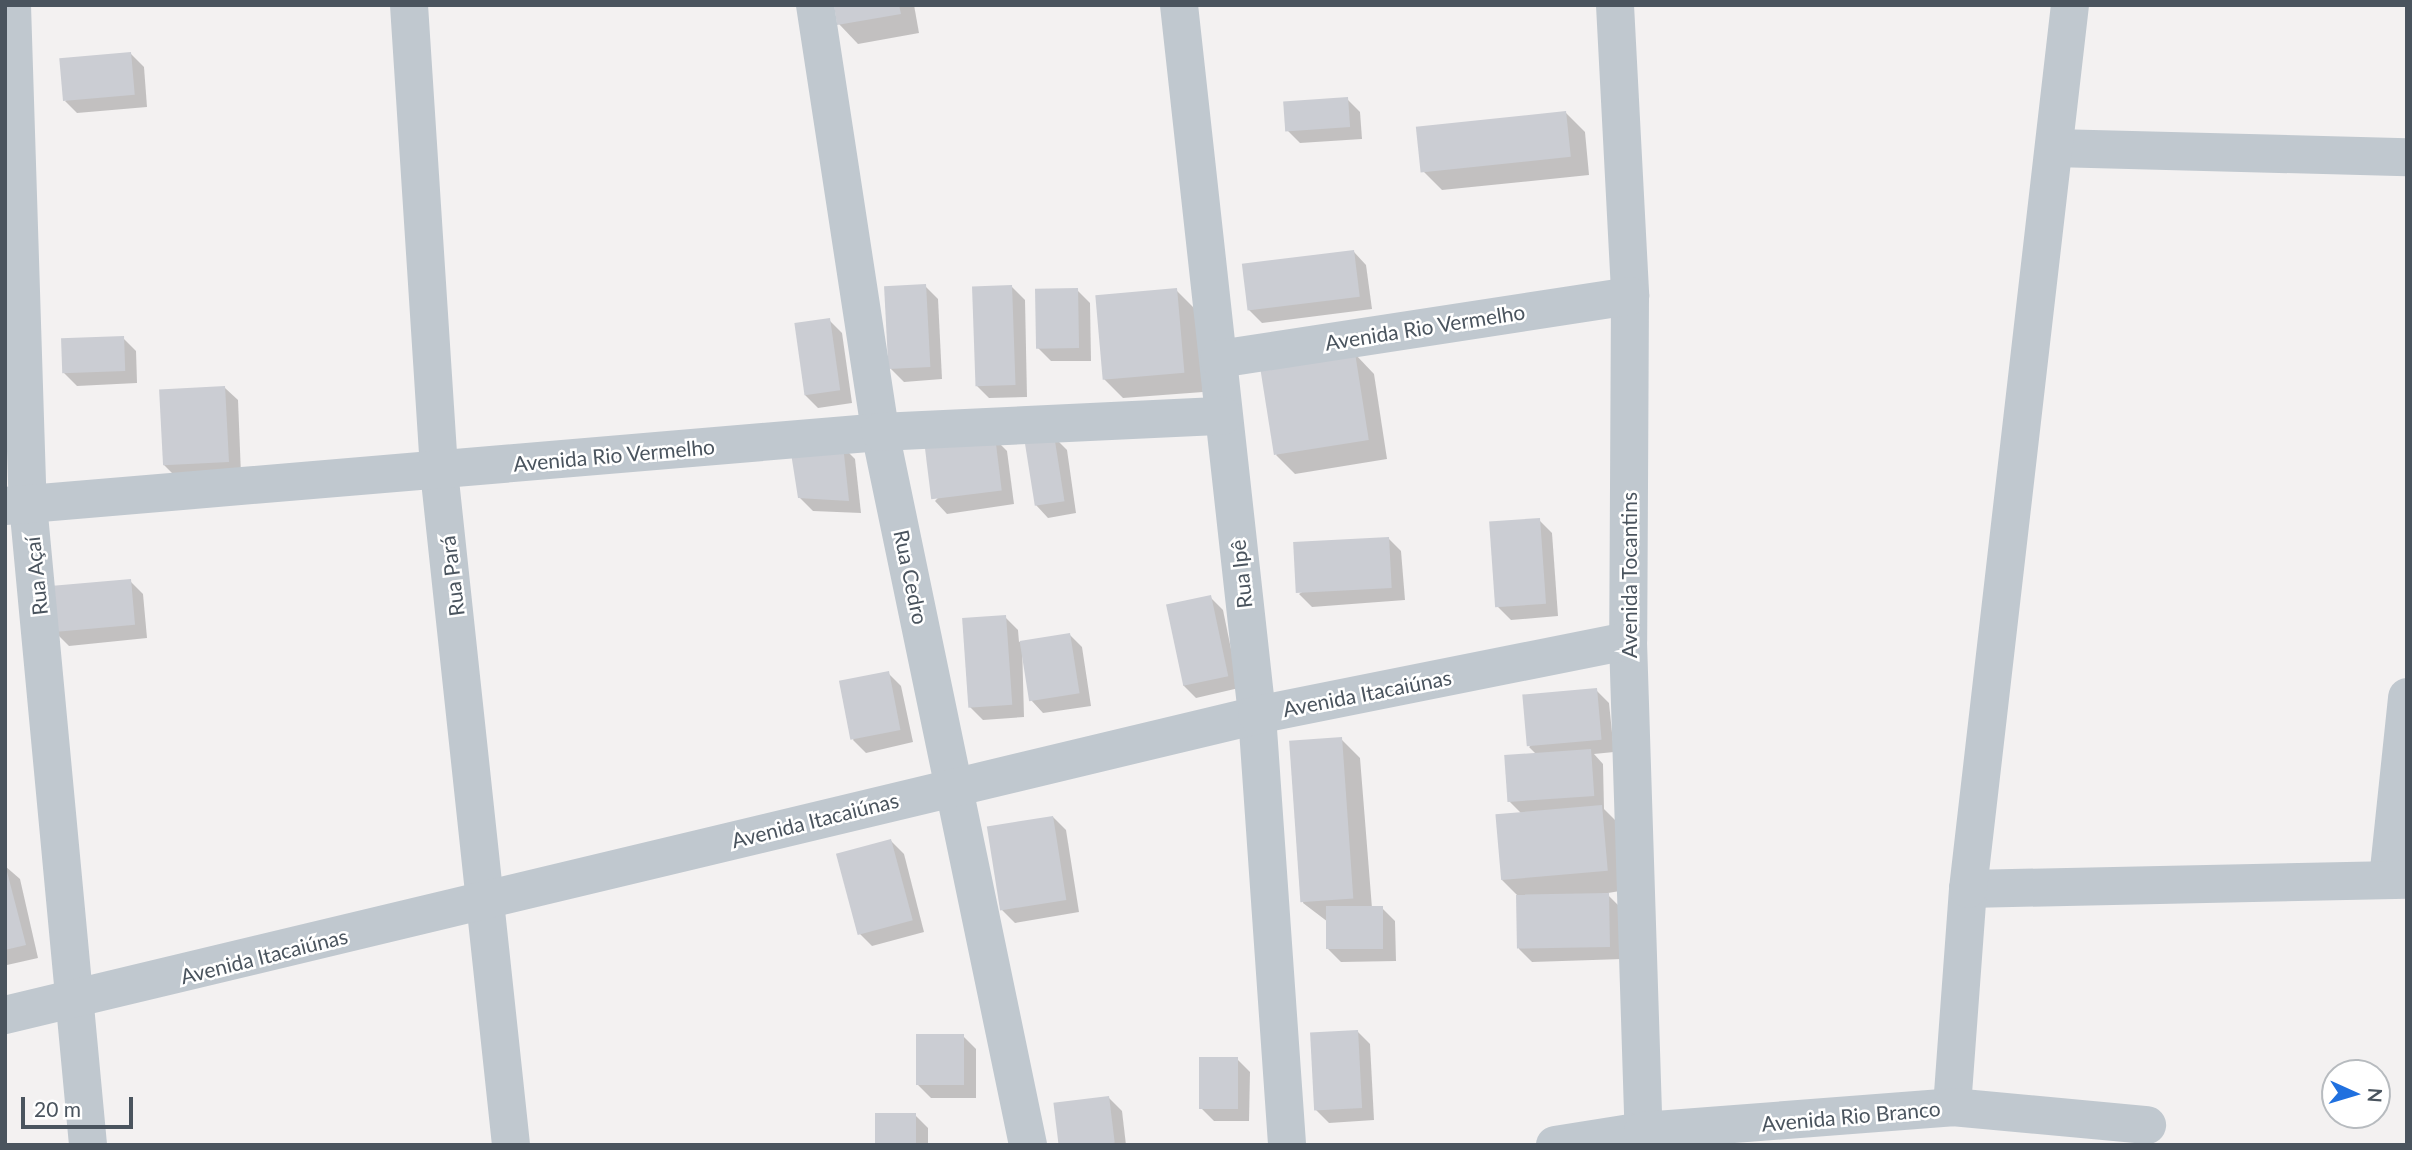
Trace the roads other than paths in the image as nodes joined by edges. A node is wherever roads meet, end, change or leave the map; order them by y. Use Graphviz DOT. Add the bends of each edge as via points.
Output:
graph roads {
  1 [pos="12,5"];
  2 [pos="409,5"];
  3 [pos="814,5"];
  4 [pos="1178,5"];
  5 [pos="1615,5"];
  6 [pos="2070,5"];
  7 [pos="2054,148"];
  8 [pos="2407,158"];
  9 [pos="1630,296"];
  10 [pos="1219,359"];
  11 [pos="1223,416"];
  12 [pos="880,432"];
  13 [pos="439,471"];
  14 [pos="17,505"];
  15 [pos="1628,641"];
  16 [pos="2407,697"];
  17 [pos="1257,715"];
  18 [pos="956,785"];
  19 [pos="2397,879"];
  20 [pos="1968,889"];
  21 [pos="489,900"];
  22 [pos="78,1002"];
  23 [pos="5,1015"];
  24 [pos="1952,1107"];
  25 [pos="2147,1125"];
  26 [pos="1644,1138"];
  27 [pos="89,1145"];
  28 [pos="511,1145"];
  29 [pos="1028,1145"];
  30 [pos="1287,1145"];
  31 [pos="1555,1145"];
  1 -- 14 [label="street, Rua Açaí"];
  2 -- 13 [label="street, Rua Pará"];
  3 -- 12 [label="street, Rua Cedro"];
  4 -- 10 [label="street, Rua Ipê"];
  5 -- 9 [label="street, Avenida Tocantins"];
  6 -- 7 [label="street"];
  7 -- 8 [label="street"];
  7 -- 20 [label="street"];
  9 -- 10 [label="street, Avenida Rio Vermelho"];
  9 -- 15 [label="street, Avenida Tocantins"];
  10 -- 11 [label="street, Rua Ipê"];
  11 -- 12 [label="street, Avenida Rio Vermelho"];
  11 -- 17 [label="street, Rua Ipê"];
  12 -- 13 [label="street, Avenida Rio Vermelho"];
  12 -- 18 [label="street, Rua Cedro"];
  13 -- 14 [label="street, Avenida Rio Vermelho"];
  13 -- 21 [label="street, Rua Pará"];
  14 -- 22 [label="street, Rua Açaí"];
  15 -- 17 [label="street, Avenida Itacaiúnas"];
  15 -- 26 [label="street, Avenida Tocantins"];
  16 -- 19 [label="street"];
  17 -- 18 [label="street, Avenida Itacaiúnas"];
  17 -- 30 [label="street, Rua Ipê"];
  18 -- 21 [label="street, Avenida Itacaiúnas"];
  18 -- 29 [label="street, Rua Cedro"];
  19 -- 20 [label="street"];
  20 -- 24 [label="street"];
  21 -- 22 [label="street, Avenida Itacaiúnas"];
  21 -- 28 [label="street, Rua Pará"];
  22 -- 23 [label="street, Avenida Itacaiúnas"];
  22 -- 27 [label="street, Rua Açaí"];
  24 -- 25 [label="street, Avenida Rio Branco"];
  24 -- 26 [label="street, Avenida Rio Branco"];
  26 -- 31 [label="street, Avenida Rio Branco"];
}
